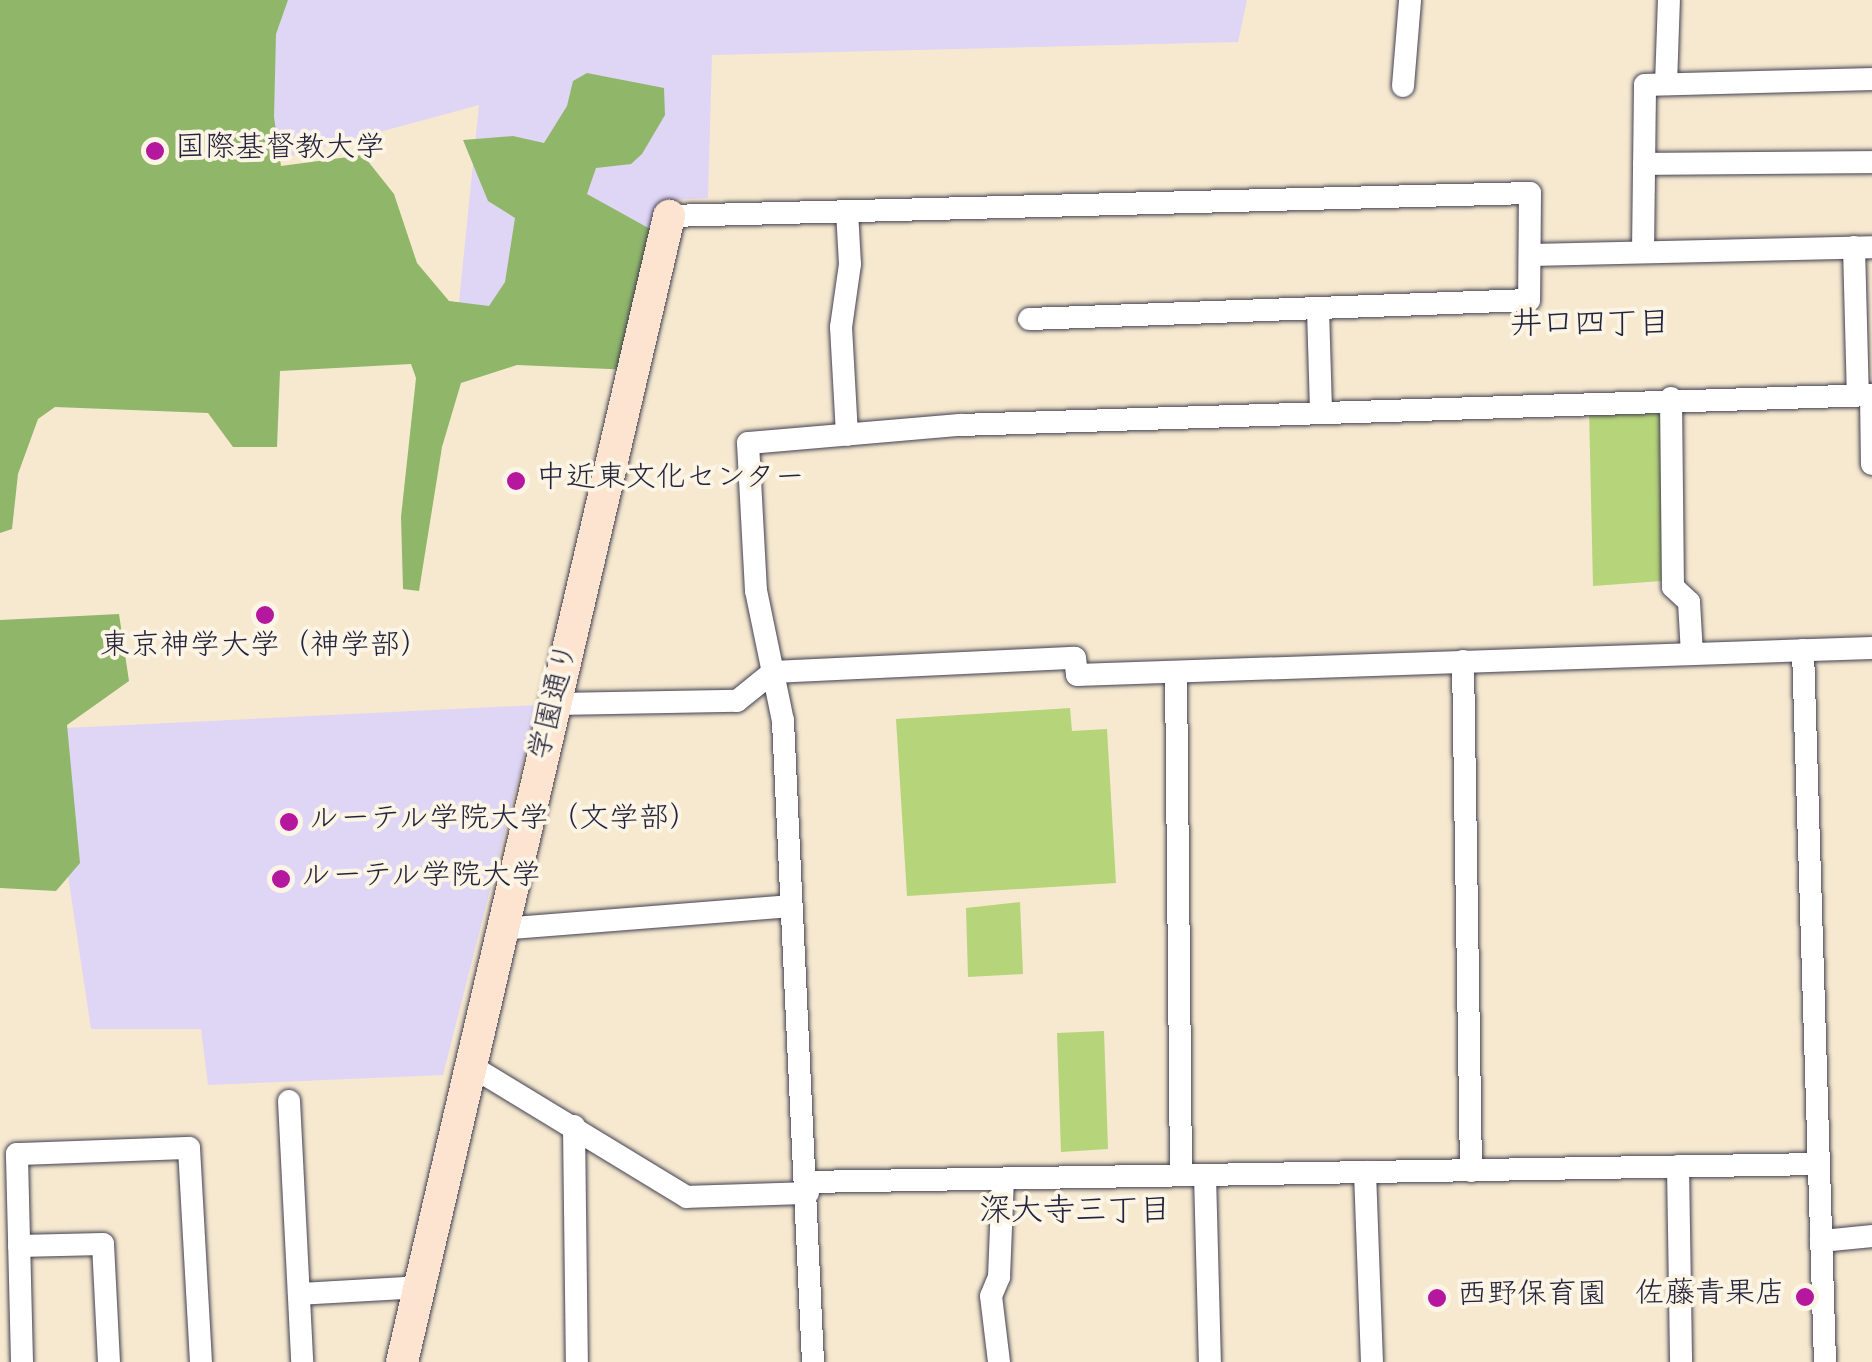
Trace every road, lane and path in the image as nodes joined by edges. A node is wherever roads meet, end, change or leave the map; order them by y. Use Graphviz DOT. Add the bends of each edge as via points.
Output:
graph roads {
  1 [pos="1410,0"];
  2 [pos="1669,0"];
  3 [pos="1872,78"];
  4 [pos="1666,84"];
  5 [pos="1403,86"];
  6 [pos="1872,162"];
  7 [pos="1644,164"];
  8 [pos="846,211"];
  9 [pos="668,216"];
  10 [pos="1863,246"];
  11 [pos="1643,252"];
  12 [pos="1531,255"];
  13 [pos="1318,309"];
  14 [pos="1029,320"];
  15 [pos="1867,395"];
  16 [pos="1671,398"];
  17 [pos="1321,410"];
  18 [pos="847,435"];
  19 [pos="1872,464"];
  20 [pos="1872,648"];
  21 [pos="1804,650"];
  22 [pos="1692,654"];
  23 [pos="1463,661"];
  24 [pos="773,672"];
  25 [pos="1176,672"];
  26 [pos="558,704"];
  27 [pos="790,906"];
  28 [pos="500,928"];
  29 [pos="473,1067"];
  30 [pos="289,1101"];
  31 [pos="574,1126"];
  32 [pos="1818,1164"];
  33 [pos="1678,1166"];
  34 [pos="1471,1171"];
  35 [pos="1365,1172"];
  36 [pos="1181,1175"];
  37 [pos="1205,1175"];
  38 [pos="1003,1178"];
  39 [pos="808,1188"];
  40 [pos="1872,1236"];
  41 [pos="1820,1241"];
  42 [pos="20,1246"];
  43 [pos="420,1288"];
  44 [pos="299,1294"];
  45 [pos="22,1362"];
  46 [pos="109,1362"];
  47 [pos="202,1362"];
  48 [pos="302,1362"];
  49 [pos="402,1362"];
  50 [pos="577,1362"];
  51 [pos="813,1362"];
  52 [pos="999,1362"];
  53 [pos="1210,1362"];
  54 [pos="1372,1362"];
  55 [pos="1681,1362"];
  56 [pos="1825,1362"];
  1 -- 5 [label="street"];
  2 -- 4 [label="street"];
  3 -- 4 [label="street"];
  4 -- 7 [label="street" via="1645,85"];
  6 -- 7 [label="street"];
  7 -- 11 [label="street"];
  8 -- 9 [label="street"];
  8 -- 12 [label="street" via="1530,194"];
  8 -- 18 [label="street" via="850,264 841,327"];
  9 -- 26 [label="street, 学園通り"];
  10 -- 11 [label="street"];
  10 -- 15 [label="street"];
  11 -- 12 [label="street"];
  12 -- 13 [label="street" via="1530,300"];
  13 -- 14 [label="street"];
  13 -- 17 [label="street"];
  15 -- 16 [label="street"];
  15 -- 19 [label="street"];
  16 -- 17 [label="street"];
  16 -- 22 [label="street" via="1673,588 1688,602"];
  17 -- 18 [label="street"];
  18 -- 24 [label="street" via="748,443 756,591"];
  20 -- 21 [label="street"];
  21 -- 22 [label="street"];
  21 -- 32 [label="street"];
  22 -- 23 [label="street"];
  23 -- 25 [label="street"];
  23 -- 34 [label="street"];
  24 -- 25 [label="street" via="1075,658 1076,675"];
  24 -- 26 [label="street" via="736,701"];
  24 -- 27 [label="street" via="783,721"];
  25 -- 36 [label="street"];
  26 -- 28 [label="street, 学園通り"];
  27 -- 28 [label="street"];
  27 -- 39 [label="street"];
  28 -- 29 [label="street, 学園通り"];
  29 -- 31 [label="street"];
  29 -- 43 [label="street, 学園通り"];
  30 -- 44 [label="street"];
  31 -- 39 [label="street" via="687,1197"];
  31 -- 50 [label="street"];
  32 -- 33 [label="street"];
  32 -- 41 [label="street"];
  33 -- 34 [label="street"];
  33 -- 55 [label="street"];
  34 -- 35 [label="street"];
  35 -- 37 [label="street"];
  35 -- 54 [label="street"];
  36 -- 37 [label="street"];
  36 -- 38 [label="street"];
  37 -- 53 [label="street"];
  38 -- 39 [label="street"];
  38 -- 52 [label="street" via="999,1276 990,1296"];
  39 -- 51 [label="street"];
  40 -- 41 [label="street"];
  41 -- 56 [label="street"];
  42 -- 45 [label="street"];
  42 -- 46 [label="street" via="102,1244"];
  42 -- 47 [label="street" via="17,1154 189,1148"];
  43 -- 44 [label="street"];
  43 -- 49 [label="street, 学園通り"];
  44 -- 48 [label="street"];
}
